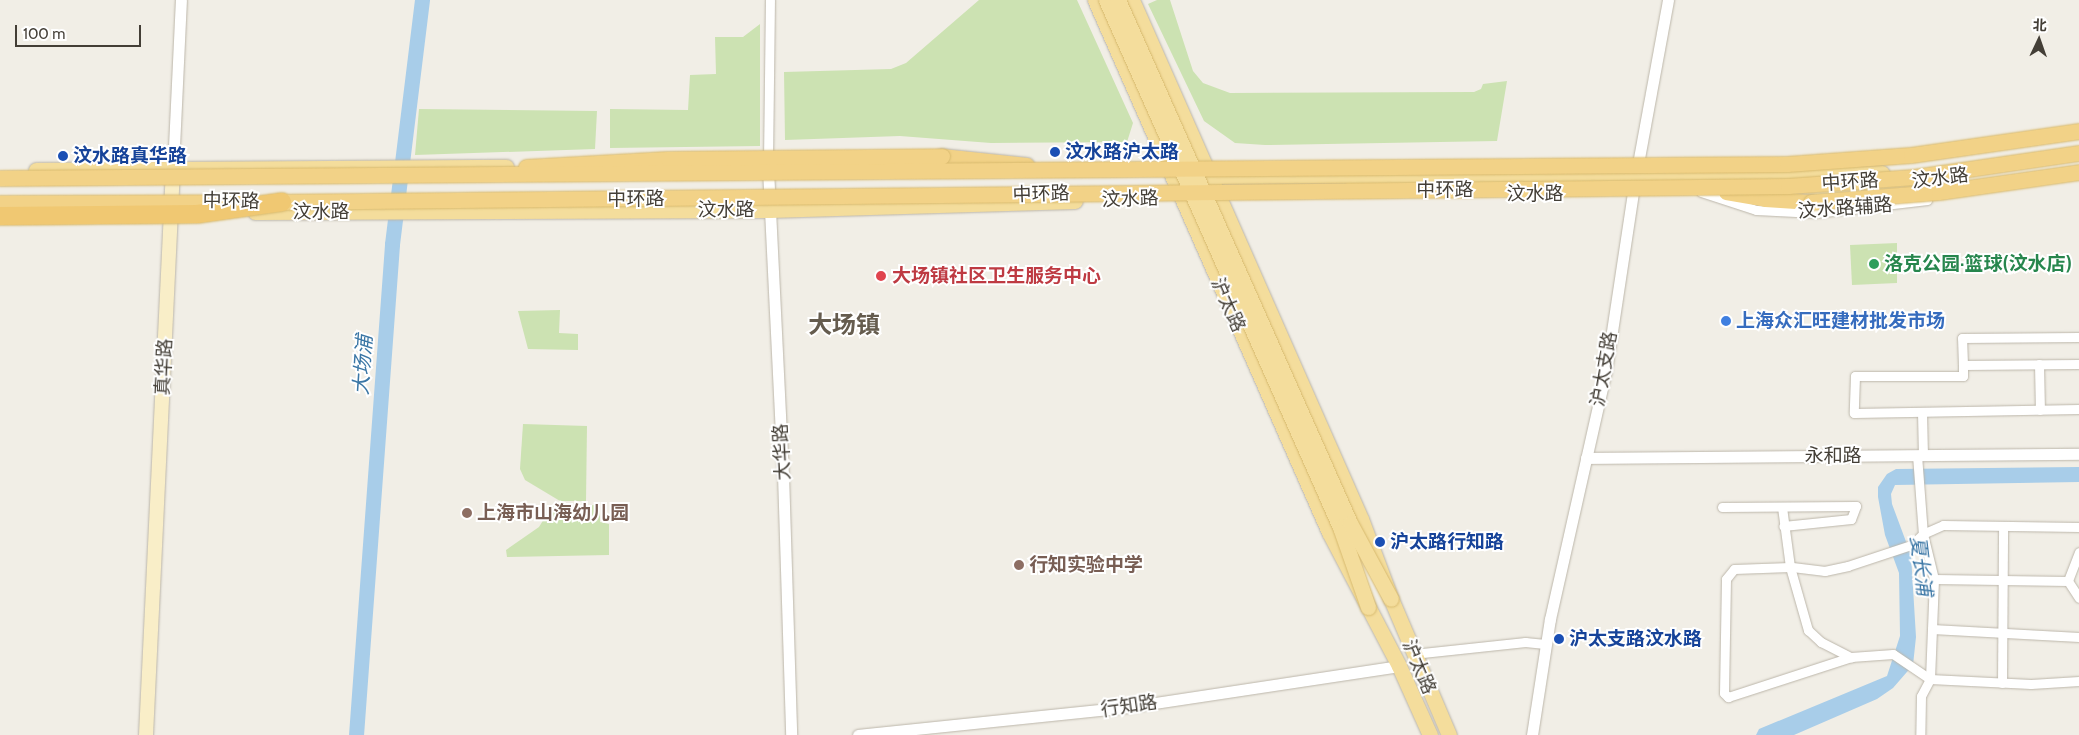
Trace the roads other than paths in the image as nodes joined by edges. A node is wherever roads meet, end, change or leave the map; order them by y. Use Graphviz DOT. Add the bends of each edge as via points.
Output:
graph roads {
  1 [pos="181,0"];
  2 [pos="770,0"];
  3 [pos="1095,0"];
  4 [pos="1106,0"];
  5 [pos="1118,0"];
  6 [pos="1132,0"];
  7 [pos="1668,0"];
  8 [pos="2079,127"];
  9 [pos="2079,131"];
  10 [pos="2079,138"];
  11 [pos="2079,146"];
  12 [pos="2079,153"];
  13 [pos="2079,159"];
  14 [pos="1983,160"];
  15 [pos="2040,164"];
  16 [pos="1046,166"];
  17 [pos="1169,166"];
  18 [pos="2017,167"];
  19 [pos="174,168"];
  20 [pos="768,169"];
  21 [pos="0,171"];
  22 [pos="2079,172"];
  23 [pos="1799,175"];
  24 [pos="411,176"];
  25 [pos="1635,177"];
  26 [pos="0,178"];
  27 [pos="2079,178"];
  28 [pos="1212,181"];
  29 [pos="1475,181"];
  30 [pos="1331,183"];
  31 [pos="2026,185"];
  32 [pos="1701,192"];
  33 [pos="1726,192"];
  34 [pos="1767,192"];
  35 [pos="1371,195"];
  36 [pos="1442,195"];
  37 [pos="1181,197"];
  38 [pos="282,202"];
  39 [pos="0,203"];
  40 [pos="0,210"];
  41 [pos="769,210"];
  42 [pos="173,212"];
  43 [pos="0,216"];
  44 [pos="2079,337"];
  45 [pos="2039,364"];
  46 [pos="2079,364"];
  47 [pos="1963,365"];
  48 [pos="2079,409"];
  49 [pos="2040,410"];
  50 [pos="1922,412"];
  51 [pos="2079,454"];
  52 [pos="1920,455"];
  53 [pos="1586,458"];
  54 [pos="1722,507"];
  55 [pos="1782,507"];
  56 [pos="1783,526"];
  57 [pos="2003,526"];
  58 [pos="2079,527"];
  59 [pos="1923,534"];
  60 [pos="2079,552"];
  61 [pos="1790,567"];
  62 [pos="1934,579"];
  63 [pos="2001,580"];
  64 [pos="2068,580"];
  65 [pos="2079,597"];
  66 [pos="1391,599"];
  67 [pos="1368,607"];
  68 [pos="1932,629"];
  69 [pos="2000,633"];
  70 [pos="2079,637"];
  71 [pos="1545,644"];
  72 [pos="1414,654"];
  73 [pos="1851,657"];
  74 [pos="1399,666"];
  75 [pos="1930,679"];
  76 [pos="2079,680"];
  77 [pos="2002,683"];
  78 [pos="146,735"];
  79 [pos="791,735"];
  80 [pos="858,735"];
  81 [pos="1430,735"];
  82 [pos="1449,735"];
  83 [pos="1532,735"];
  84 [pos="1920,735"];
  1 -- 19 [label="street, 真华路"];
  2 -- 20 [label="street"];
  3 -- 17 [label="main road, 沪太路"];
  4 -- 67 [label="main road, 沪太路, bridge" via="1340,527"];
  5 -- 66 [label="main road, 沪太路, bridge" via="1350,523"];
  6 -- 28 [label="main road, 沪太路"];
  7 -- 25 [label="street, 沪太支路"];
  8 -- 25 [label="main road, 汶水路" via="1849,156"];
  9 -- 24 [label="highway, 中环路, bridge" via="1911,155 1778,164"];
  10 -- 25 [label="main road, 汶水路" via="1903,163"];
  11 -- 14 [label="main road, 汶水路"];
  12 -- 38 [label="highway, 中环路, bridge" via="1914,177 1779,187"];
  13 -- 15 [label="main road, 汶水路"];
  14 -- 18 [label="main road"];
  14 -- 23 [label="main road, 汶水路" via="1899,172"];
  15 -- 18 [label="main road, 汶水路"];
  15 -- 31 [label="street"];
  16 -- 17 [label="main road, 汶水路"];
  16 -- 20 [label="main road, 汶水路"];
  16 -- 24 [label="highway, bridge" via="942,156 596,161"];
  17 -- 28 [label="main road, 汶水路"];
  17 -- 37 [label="main road, 沪太路"];
  18 -- 34 [label="main road, 汶水路" via="1914,181"];
  19 -- 20 [label="main road, 汶水路"];
  19 -- 21 [label="main road, 汶水路"];
  19 -- 42 [label="main road, 真华路"];
  20 -- 41 [label="street, 大华路"];
  22 -- 33 [label="highway, bridge" via="1939,192 1811,202"];
  23 -- 25 [label="main road, 汶水路"];
  23 -- 34 [label="main road"];
  24 -- 26 [label="highway, 中环路, bridge"];
  25 -- 28 [label="main road, 汶水路"];
  25 -- 29 [label="main road, 汶水路"];
  25 -- 32 [label="main road, 汶水路"];
  25 -- 36 [label="main road, 汶水路"];
  25 -- 53 [label="street, 沪太支路" via="1606,371"];
  27 -- 31 [label="street, 汶水路辅路"];
  28 -- 30 [label="main road, 汶水路"];
  28 -- 35 [label="main road, 汶水路"];
  28 -- 37 [label="main road, 汶水路"];
  28 -- 66 [label="main road, 沪太路" via="1361,518"];
  29 -- 30 [label="main road, 汶水路"];
  29 -- 36 [label="main road"];
  30 -- 35 [label="main road"];
  31 -- 32 [label="street, 汶水路辅路" via="1816,213 1756,210"];
  32 -- 33 [label="main road, 汶水路"];
  33 -- 34 [label="main road, 汶水路"];
  35 -- 36 [label="main road, 汶水路"];
  37 -- 41 [label="main road, 汶水路"];
  37 -- 67 [label="main road, 沪太路" via="1329,532"];
  38 -- 39 [label="highway, 中环路, bridge"];
  38 -- 43 [label="highway, bridge" via="197,214"];
  40 -- 42 [label="main road, 汶水路"];
  41 -- 42 [label="main road, 汶水路"];
  41 -- 79 [label="street, 大华路" via="783,474"];
  42 -- 78 [label="main road, 真华路"];
  44 -- 47 [label="street" via="1962,338"];
  45 -- 46 [label="street"];
  45 -- 47 [label="street"];
  45 -- 49 [label="street"];
  47 -- 50 [label="street" via="1963,376 1855,376 1854,413"];
  48 -- 49 [label="street"];
  49 -- 50 [label="street"];
  50 -- 52 [label="street"];
  51 -- 52 [label="street, 永和路"];
  52 -- 53 [label="street, 永和路"];
  52 -- 59 [label="street" via="1917,468"];
  53 -- 71 [label="street, 沪太支路"];
  54 -- 55 [label="street"];
  55 -- 56 [label="street"];
  55 -- 56 [label="street" via="1856,506 1851,519"];
  56 -- 61 [label="street"];
  57 -- 58 [label="street"];
  57 -- 59 [label="street" via="1942,525"];
  57 -- 63 [label="street"];
  59 -- 61 [label="street" via="1911,545 1825,571"];
  59 -- 62 [label="street"];
  60 -- 64 [label="street"];
  61 -- 73 [label="street" via="1808,630 1821,642"];
  61 -- 73 [label="street" via="1734,569 1726,579 1724,693 1728,697"];
  62 -- 63 [label="street"];
  62 -- 68 [label="street"];
  63 -- 64 [label="street"];
  63 -- 69 [label="street"];
  64 -- 65 [label="street"];
  66 -- 72 [label="main road, 沪太路"];
  67 -- 74 [label="main road, 沪太路"];
  68 -- 69 [label="street"];
  68 -- 75 [label="street"];
  69 -- 70 [label="street"];
  69 -- 77 [label="street"];
  71 -- 72 [label="street" via="1525,642"];
  71 -- 83 [label="street, 沪太支路"];
  72 -- 82 [label="main road, 沪太路"];
  73 -- 75 [label="street" via="1893,654"];
  74 -- 80 [label="street, 行知路" via="1118,708"];
  74 -- 81 [label="main road, 沪太路"];
  75 -- 77 [label="street"];
  75 -- 84 [label="street" via="1921,696"];
  76 -- 77 [label="street"];
}
